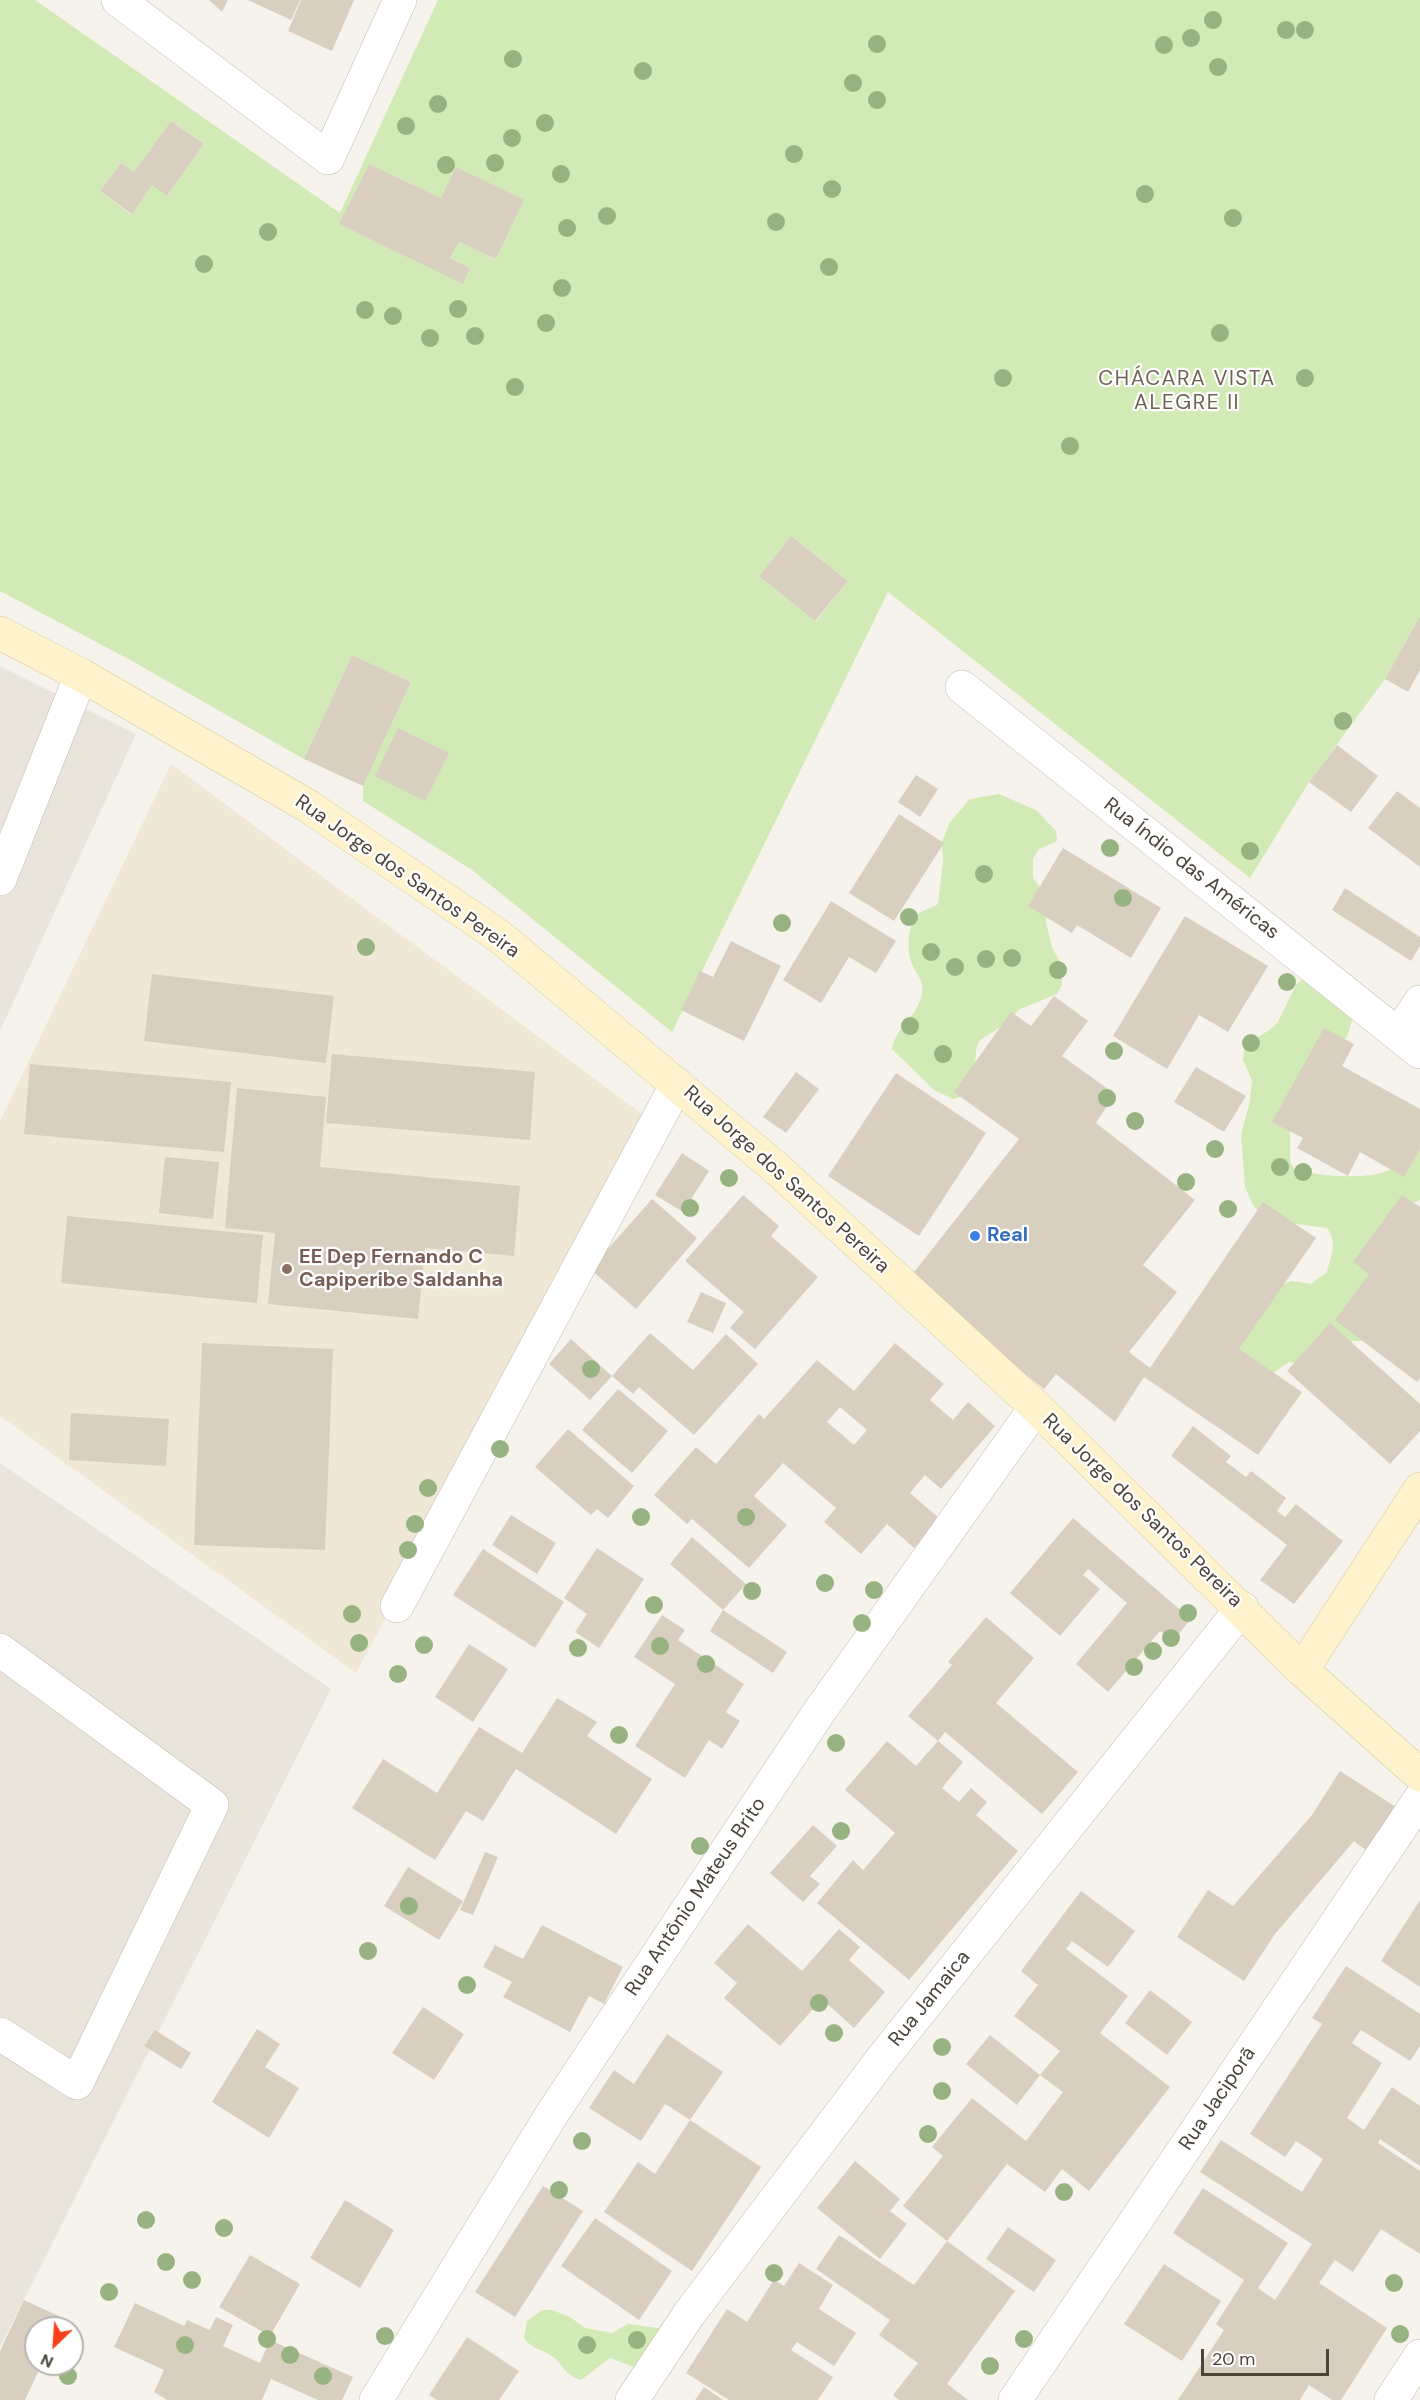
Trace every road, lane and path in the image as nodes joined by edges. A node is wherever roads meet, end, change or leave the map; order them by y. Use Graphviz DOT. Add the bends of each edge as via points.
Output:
graph roads {
  1 [pos="118,0"];
  2 [pos="400,0"];
  3 [pos="0,633"];
  4 [pos="81,675"];
  5 [pos="962,687"];
  6 [pos="0,879"];
  7 [pos="1420,1002"];
  8 [pos="1409,1043"];
  9 [pos="677,1084"];
  10 [pos="1036,1407"];
  11 [pos="1420,1489"];
  12 [pos="397,1606"];
  13 [pos="1242,1608"];
  14 [pos="0,1650"];
  15 [pos="1302,1670"];
  16 [pos="1420,1775"];
  17 [pos="1420,1799"];
  18 [pos="0,2034"];
  19 [pos="1420,2356"];
  20 [pos="376,2400"];
  21 [pos="632,2400"];
  22 [pos="1015,2400"];
  23 [pos="1391,2400"];
  1 -- 2 [label="street" via="328,158"];
  3 -- 4 [label="street, Rua Jorge dos Santos Pereira"];
  4 -- 6 [label="street"];
  4 -- 9 [label="street, Rua Jorge dos Santos Pereira" via="308,806 499,936"];
  5 -- 8 [label="street, Rua Índio das Américas"];
  7 -- 8 [label="street"];
  9 -- 10 [label="street, Rua Jorge dos Santos Pereira" via="775,1167"];
  9 -- 12 [label="street"];
  10 -- 13 [label="street, Rua Jorge dos Santos Pereira"];
  10 -- 20 [label="street, Rua Antônio Mateus Brito" via="819,1712 552,2114"];
  11 -- 15 [label="street"];
  13 -- 15 [label="street, Rua Jorge dos Santos Pereira"];
  13 -- 21 [label="street, Rua Jamaica" via="878,2065 689,2314"];
  14 -- 18 [label="street" via="212,1805 77,2082"];
  15 -- 16 [label="street, Rua Jorge dos Santos Pereira"];
  17 -- 22 [label="street, Rua Jaciporã"];
  19 -- 23 [label="street"];
}
